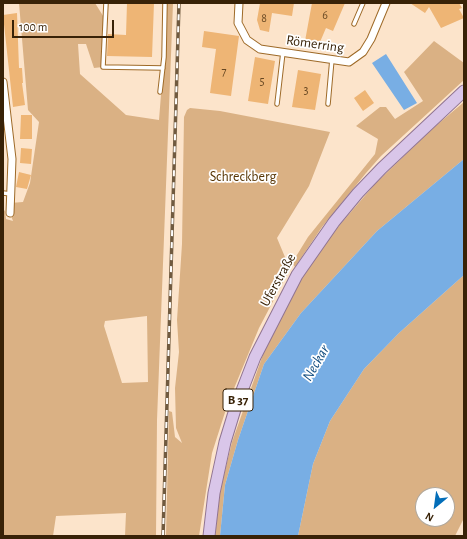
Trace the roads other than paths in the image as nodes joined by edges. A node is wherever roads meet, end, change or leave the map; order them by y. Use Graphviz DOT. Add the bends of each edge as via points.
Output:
graph roads {
  1 [pos="106,3"];
  2 [pos="165,3"];
  3 [pos="239,3"];
  4 [pos="363,3"];
  5 [pos="386,3"];
  6 [pos="354,24"];
  7 [pos="283,52"];
  8 [pos="332,60"];
  9 [pos="163,68"];
  10 [pos="3,82"];
  11 [pos="464,91"];
  12 [pos="160,92"];
  13 [pos="277,104"];
  14 [pos="328,104"];
  15 [pos="5,118"];
  16 [pos="7,193"];
  17 [pos="10,213"];
  18 [pos="209,536"];
  1 -- 9 [label="lane" via="103,67"];
  2 -- 9 [label="lane"];
  3 -- 7 [label="street, Römerring" via="238,23 247,40 260,49"];
  4 -- 6 [label="lane"];
  5 -- 8 [label="street, Römerring" via="363,52 349,62"];
  7 -- 8 [label="street, Römerring"];
  7 -- 13 [label="lane"];
  8 -- 14 [label="lane"];
  9 -- 12 [label="lane"];
  10 -- 15 [label="street"];
  11 -- 18 [label="main road, Uferstraße / B 37" via="358,194 334,222 297,275 254,357 236,406 214,493"];
  15 -- 16 [label="street" via="12,159"];
  16 -- 17 [label="street"];
}
